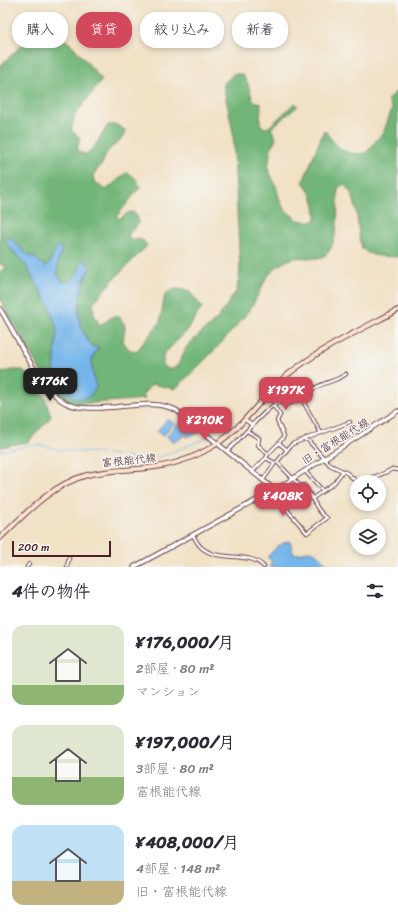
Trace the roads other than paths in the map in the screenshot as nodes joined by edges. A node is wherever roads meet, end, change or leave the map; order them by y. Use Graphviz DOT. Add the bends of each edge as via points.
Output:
graph roads {
  1 [pos="0,309"];
  2 [pos="398,310"];
  3 [pos="346,374"];
  4 [pos="301,398"];
  5 [pos="273,405"];
  6 [pos="398,411"];
  7 [pos="245,420"];
  8 [pos="350,422"];
  9 [pos="252,425"];
  10 [pos="247,431"];
  11 [pos="321,433"];
  12 [pos="306,438"];
  13 [pos="218,443"];
  14 [pos="279,443"];
  15 [pos="287,450"];
  16 [pos="228,451"];
  17 [pos="268,454"];
  18 [pos="266,458"];
  19 [pos="323,459"];
  20 [pos="276,463"];
  21 [pos="305,470"];
  22 [pos="398,470"];
  23 [pos="343,471"];
  24 [pos="253,472"];
  25 [pos="384,475"];
  26 [pos="350,476"];
  27 [pos="292,478"];
  28 [pos="263,480"];
  29 [pos="275,490"];
  30 [pos="323,490"];
  31 [pos="313,498"];
  32 [pos="193,535"];
  33 [pos="0,538"];
  34 [pos="69,558"];
  35 [pos="67,567"];
  36 [pos="134,567"];
  37 [pos="264,567"];
  1 -- 13 [label="street" via="40,378 56,396 68,404 90,408 153,404 169,406"];
  2 -- 7 [label="main road, 富根能代線" via="304,362 285,377"];
  3 -- 4 [label="street" via="315,388"];
  4 -- 5 [label="street" via="287,404 278,402"];
  4 -- 11 [label="street"];
  5 -- 9 [label="street"];
  5 -- 14 [label="street" via="280,415 277,421 284,436"];
  6 -- 19 [label="street, 旧・富根能代線"];
  7 -- 9 [label="street"];
  7 -- 13 [label="main road, 富根能代線"];
  8 -- 11 [label="street"];
  9 -- 10 [label="street"];
  10 -- 16 [label="street"];
  10 -- 17 [label="street" via="259,438 258,446"];
  11 -- 12 [label="street"];
  12 -- 15 [label="street" via="292,444"];
  12 -- 19 [label="street"];
  13 -- 16 [label="street"];
  13 -- 33 [label="main road, 富根能代線" via="176,463 100,472 75,479 45,496"];
  14 -- 15 [label="street"];
  14 -- 17 [label="street"];
  15 -- 20 [label="street"];
  16 -- 24 [label="street"];
  17 -- 18 [label="street"];
  18 -- 20 [label="street"];
  18 -- 24 [label="street"];
  19 -- 21 [label="street, 旧・富根能代線"];
  19 -- 23 [label="street"];
  20 -- 27 [label="street"];
  20 -- 28 [label="street"];
  21 -- 27 [label="street, 旧・富根能代線"];
  21 -- 30 [label="street"];
  22 -- 25 [label="street" via="392,469"];
  23 -- 26 [label="street"];
  23 -- 30 [label="street" via="334,483"];
  24 -- 28 [label="street"];
  27 -- 29 [label="street, 旧・富根能代線"];
  27 -- 31 [label="street" via="300,486 304,485"];
  28 -- 29 [label="street"];
  29 -- 31 [label="street" via="307,533 327,518 318,511"];
  29 -- 32 [label="street, 旧・富根能代線"];
  30 -- 31 [label="street"];
  32 -- 36 [label="street, 旧・富根能代線"];
  32 -- 37 [label="street" via="202,548 224,557 254,559"];
  34 -- 35 [label="street"];
}
